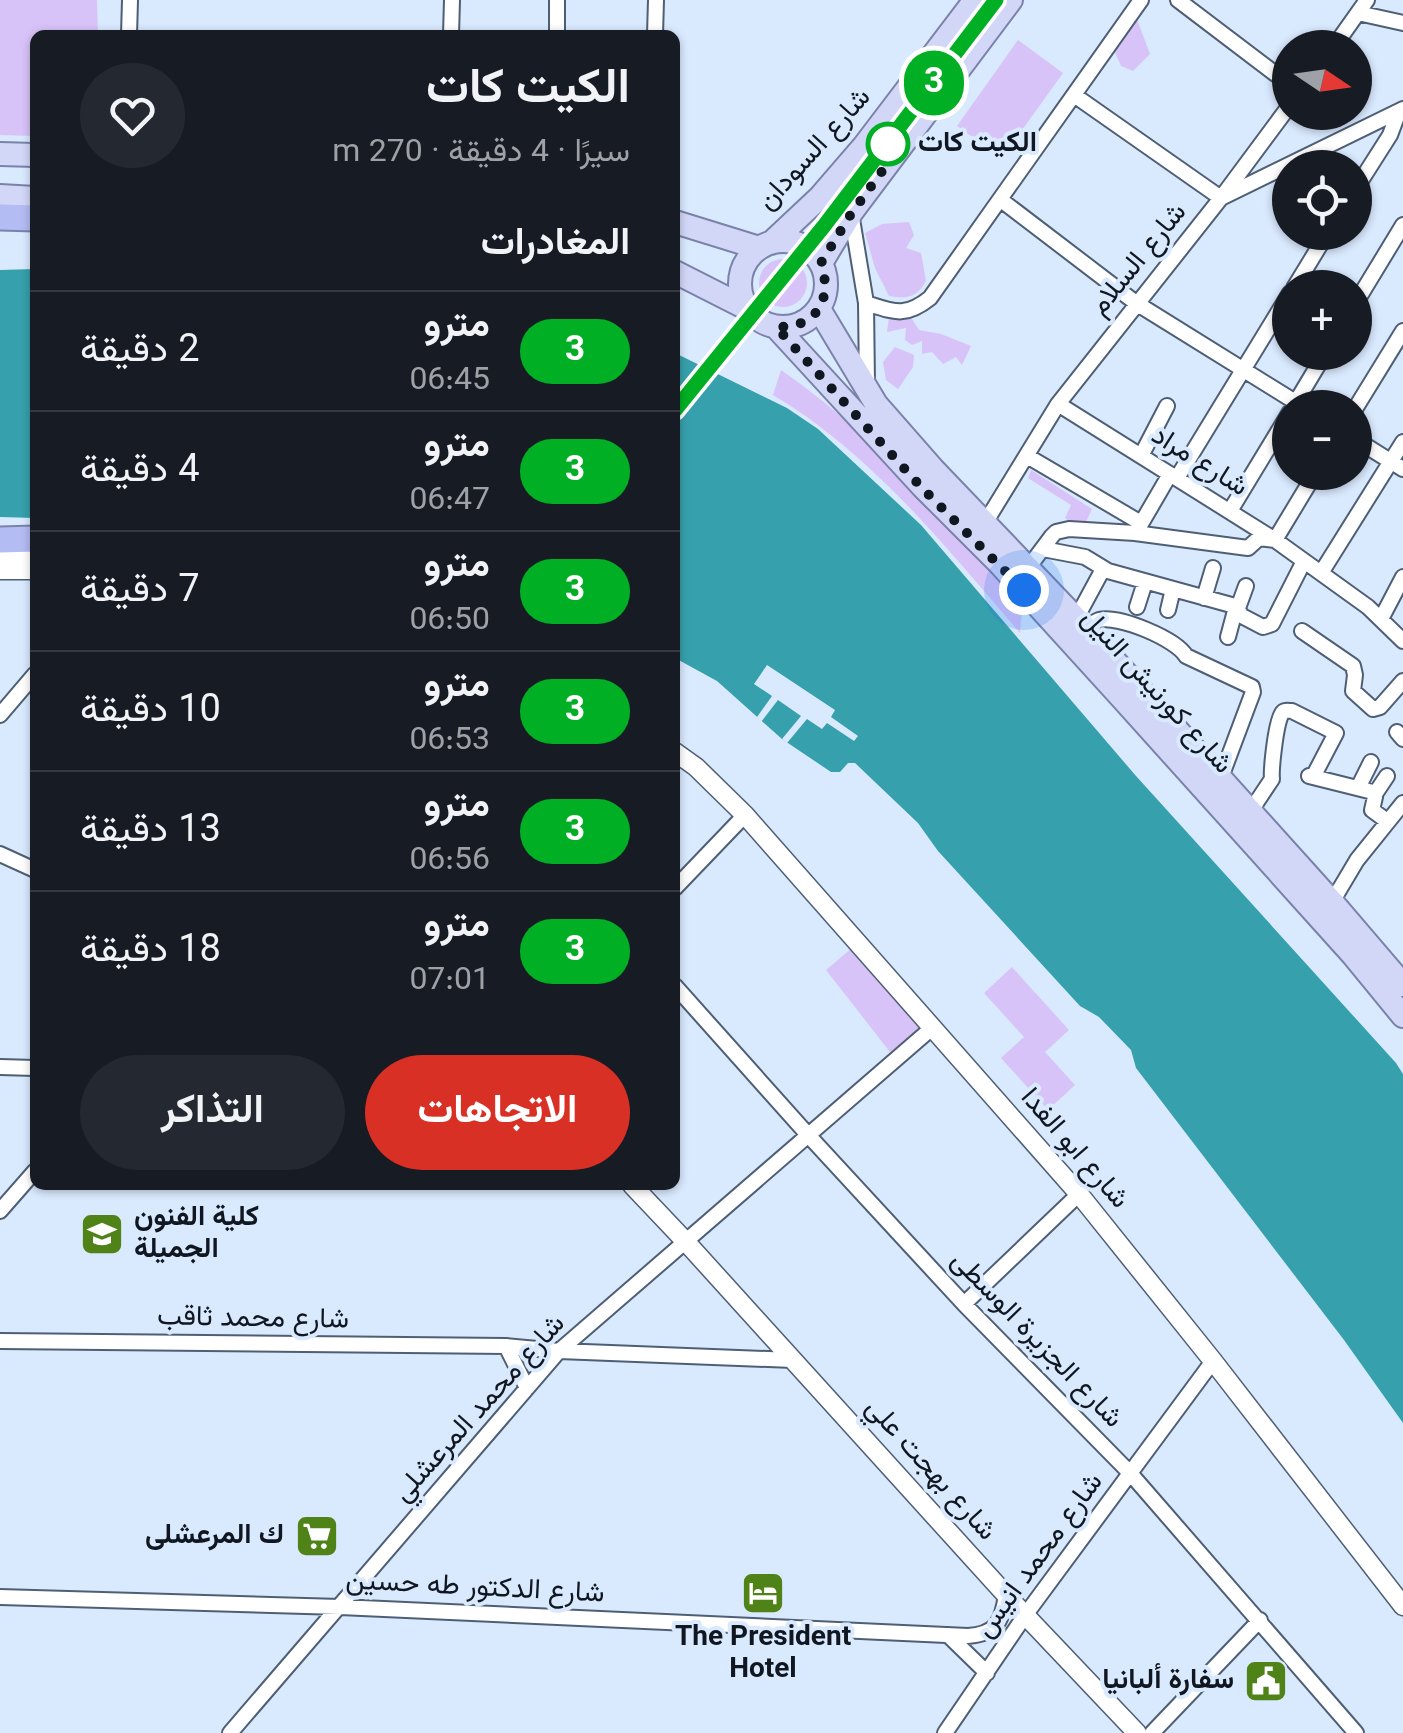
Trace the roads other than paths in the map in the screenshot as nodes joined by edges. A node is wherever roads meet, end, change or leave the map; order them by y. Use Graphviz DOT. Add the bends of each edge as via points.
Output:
graph roads {
  1 [pos="130,0"];
  2 [pos="452,0"];
  3 [pos="557,0"];
  4 [pos="656,0"];
  5 [pos="975,0"];
  6 [pos="1011,0"];
  7 [pos="1141,0"];
  8 [pos="1178,0"];
  9 [pos="1363,6"];
  10 [pos="1403,23"];
  11 [pos="128,30"];
  12 [pos="451,30"];
  13 [pos="556,30"];
  14 [pos="655,30"];
  15 [pos="1345,30"];
  16 [pos="1272,72"];
  17 [pos="1074,95"];
  18 [pos="1401,110"];
  19 [pos="1272,129"];
  20 [pos="0,154"];
  21 [pos="30,155"];
  22 [pos="1372,163"];
  23 [pos="0,170"];
  24 [pos="30,170"];
  25 [pos="0,196"];
  26 [pos="30,198"];
  27 [pos="1221,198"];
  28 [pos="1000,200"];
  29 [pos="851,214"];
  30 [pos="0,216"];
  31 [pos="30,218"];
  32 [pos="1403,225"];
  33 [pos="680,228"];
  34 [pos="765,245"];
  35 [pos="821,263"];
  36 [pos="680,275"];
  37 [pos="1372,276"];
  38 [pos="866,303"];
  39 [pos="1136,303"];
  40 [pos="820,308"];
  41 [pos="748,309"];
  42 [pos="1272,322"];
  43 [pos="776,327"];
  44 [pos="1401,338"];
  45 [pos="1242,369"];
  46 [pos="867,390"];
  47 [pos="1272,390"];
  48 [pos="1367,390"];
  49 [pos="1058,404"];
  50 [pos="1167,406"];
  51 [pos="1403,442"];
  52 [pos="1272,445"];
  53 [pos="1372,450"];
  54 [pos="1027,456"];
  55 [pos="1140,456"];
  56 [pos="1397,465"];
  57 [pos="1173,476"];
  58 [pos="1305,490"];
  59 [pos="1230,511"];
  60 [pos="985,523"];
  61 [pos="1138,528"];
  62 [pos="30,539"];
  63 [pos="0,540"];
  64 [pos="1275,540"];
  65 [pos="1043,550"];
  66 [pos="0,554"];
  67 [pos="30,554"];
  68 [pos="1304,561"];
  69 [pos="1028,568"];
  70 [pos="1213,568"];
  71 [pos="1103,569"];
  72 [pos="0,570"];
  73 [pos="30,570"];
  74 [pos="1321,572"];
  75 [pos="1403,577"];
  76 [pos="1145,582"];
  77 [pos="1246,586"];
  78 [pos="1173,589"];
  79 [pos="1204,598"];
  80 [pos="1138,607"];
  81 [pos="1237,608"];
  82 [pos="1168,610"];
  83 [pos="1381,619"];
  84 [pos="1081,624"];
  85 [pos="1302,631"];
  86 [pos="1228,637"];
  87 [pos="1403,641"];
  88 [pos="30,680"];
  89 [pos="1403,681"];
  90 [pos="0,715"];
  91 [pos="680,756"];
  92 [pos="1371,762"];
  93 [pos="1388,776"];
  94 [pos="1220,780"];
  95 [pos="1358,788"];
  96 [pos="1375,794"];
  97 [pos="1403,803"];
  98 [pos="1250,812"];
  99 [pos="745,815"];
  100 [pos="1387,821"];
  101 [pos="0,854"];
  102 [pos="30,868"];
  103 [pos="680,883"];
  104 [pos="1332,902"];
  105 [pos="1403,985"];
  106 [pos="680,992"];
  107 [pos="1403,1016"];
  108 [pos="932,1028"];
  109 [pos="0,1066"];
  110 [pos="30,1068"];
  111 [pos="808,1136"];
  112 [pos="30,1177"];
  113 [pos="637,1190"];
  114 [pos="1078,1194"];
  115 [pos="0,1210"];
  116 [pos="686,1242"];
  117 [pos="964,1304"];
  118 [pos="0,1341"];
  119 [pos="506,1346"];
  120 [pos="560,1351"];
  121 [pos="793,1360"];
  122 [pos="1213,1361"];
  123 [pos="527,1388"];
  124 [pos="1130,1473"];
  125 [pos="1006,1596"];
  126 [pos="0,1597"];
  127 [pos="1403,1606"];
  128 [pos="340,1607"];
  129 [pos="1026,1614"];
  130 [pos="1260,1620"];
  131 [pos="948,1635"];
  132 [pos="987,1673"];
  133 [pos="230,1733"];
  134 [pos="945,1733"];
  135 [pos="1137,1733"];
  136 [pos="1152,1733"];
  137 [pos="1356,1733"];
  1 -- 11 [label="street"];
  2 -- 12 [label="street"];
  3 -- 13 [label="street"];
  4 -- 14 [label="street"];
  5 -- 34 [label="main road, شارع السودان" via="864,146"];
  6 -- 29 [label="main road"];
  7 -- 17 [label="street"];
  8 -- 16 [label="street"];
  9 -- 10 [label="street"];
  9 -- 15 [label="street"];
  17 -- 27 [label="street"];
  17 -- 28 [label="street"];
  18 -- 22 [label="street"];
  18 -- 27 [label="street, شارع السلام"];
  19 -- 27 [label="street"];
  20 -- 21 [label="main road"];
  23 -- 24 [label="main road"];
  25 -- 26 [label="main road"];
  27 -- 39 [label="street, شارع السلام"];
  28 -- 38 [label="street" via="918,308 893,311"];
  28 -- 39 [label="street"];
  29 -- 35 [label="main road"];
  29 -- 38 [label="street"];
  30 -- 31 [label="highway"];
  32 -- 37 [label="street"];
  33 -- 34 [label="main road"];
  34 -- 35 [label="main road" via="800,244"];
  34 -- 41 [label="main road" via="743,270"];
  35 -- 40 [label="main road" via="826,294"];
  36 -- 41 [label="main road"];
  38 -- 46 [label="street"];
  39 -- 45 [label="street"];
  39 -- 49 [label="street, شارع السلام"];
  40 -- 43 [label="main road" via="800,324"];
  40 -- 46 [label="main road, شارع كورنيش النيل"];
  41 -- 43 [label="main road"];
  42 -- 45 [label="street"];
  43 -- 107 [label="main road, شارع كورنيش النيل" via="1060,630"];
  44 -- 48 [label="street"];
  45 -- 47 [label="street"];
  45 -- 57 [label="street"];
  46 -- 60 [label="main road, شارع كورنيش النيل"];
  49 -- 54 [label="street, شارع السلام"];
  49 -- 55 [label="street, شارع مراد"];
  50 -- 55 [label="street"];
  51 -- 56 [label="street"];
  52 -- 59 [label="street"];
  53 -- 56 [label="street"];
  54 -- 60 [label="street, شارع السلام"];
  54 -- 61 [label="street"];
  55 -- 57 [label="street, شارع مراد"];
  56 -- 74 [label="street"];
  57 -- 59 [label="street, شارع مراد"];
  57 -- 61 [label="street"];
  58 -- 64 [label="street"];
  59 -- 64 [label="street, شارع مراد"];
  60 -- 69 [label="main road, شارع كورنيش النيل"];
  61 -- 64 [label="street" via="1248,548 1259,538"];
  61 -- 65 [label="street" via="1062,530"];
  62 -- 63 [label="highway"];
  64 -- 68 [label="street, شارع مراد"];
  65 -- 69 [label="street"];
  65 -- 71 [label="street" via="1085,557"];
  66 -- 67 [label="street"];
  68 -- 74 [label="street, شارع مراد"];
  68 -- 81 [label="street" via="1269,626"];
  69 -- 84 [label="main road, شارع كورنيش النيل"];
  70 -- 79 [label="street"];
  71 -- 76 [label="street"];
  71 -- 84 [label="street"];
  72 -- 73 [label="street"];
  74 -- 83 [label="street, شارع مراد"];
  75 -- 83 [label="street"];
  76 -- 78 [label="street"];
  76 -- 80 [label="street"];
  77 -- 81 [label="street"];
  78 -- 79 [label="street"];
  78 -- 82 [label="street"];
  79 -- 81 [label="street"];
  81 -- 86 [label="street"];
  83 -- 87 [label="street, شارع مراد"];
  84 -- 94 [label="main road, شارع كورنيش النيل"];
  84 -- 94 [label="street" via="1132,624 1251,686"];
  85 -- 89 [label="street" via="1353,666 1353,691 1373,709"];
  88 -- 90 [label="street"];
  91 -- 99 [label="street, شارع ابو الفدا"];
  92 -- 95 [label="street"];
  93 -- 96 [label="street"];
  94 -- 98 [label="main road, شارع كورنيش النيل"];
  95 -- 96 [label="street"];
  95 -- 98 [label="street" via="1311,777 1336,733 1286,710 1276,733 1272,779"];
  96 -- 100 [label="street" via="1372,810"];
  97 -- 100 [label="street"];
  98 -- 104 [label="main road, شارع كورنيش النيل"];
  99 -- 103 [label="street"];
  99 -- 108 [label="street, شارع ابو الفدا"];
  100 -- 104 [label="street"];
  101 -- 102 [label="street"];
  104 -- 105 [label="main road, شارع كورنيش النيل"];
  106 -- 111 [label="street, شارع الجزيرة الوسطى"];
  108 -- 111 [label="street, شارع محمد المرعشلي"];
  108 -- 114 [label="street, شارع ابو الفدا"];
  109 -- 110 [label="street"];
  111 -- 116 [label="street, شارع محمد المرعشلي"];
  111 -- 117 [label="street, شارع الجزيرة الوسطى"];
  112 -- 115 [label="street"];
  113 -- 116 [label="street, شارع بهجت علي"];
  114 -- 117 [label="street"];
  114 -- 122 [label="street, شارع ابو الفدا"];
  116 -- 120 [label="street, شارع محمد المرعشلي"];
  116 -- 121 [label="street, شارع بهجت علي"];
  117 -- 124 [label="street, شارع الجزيرة الوسطى"];
  118 -- 119 [label="street, شارع محمد ثاقب"];
  119 -- 120 [label="street, شارع محمد ثاقب"];
  119 -- 123 [label="street"];
  120 -- 121 [label="street, شارع محمد ثاقب"];
  120 -- 123 [label="street, شارع محمد المرعشلي"];
  121 -- 125 [label="street, شارع بهجت علي"];
  122 -- 124 [label="street, شارع محمد انيس"];
  122 -- 127 [label="street, شارع ابو الفدا"];
  123 -- 128 [label="street, شارع محمد المرعشلي"];
  124 -- 129 [label="street, شارع محمد انيس"];
  124 -- 130 [label="street, شارع الجزيرة الوسطى"];
  125 -- 129 [label="street, شارع بهجت علي"];
  125 -- 131 [label="street, شارع الدكتور طه حسين" via="995,1627 982,1635"];
  126 -- 128 [label="street, شارع الدكتور طه حسين"];
  128 -- 131 [label="street, شارع الدكتور طه حسين"];
  128 -- 133 [label="street, شارع محمد المرعشلي"];
  129 -- 132 [label="street, شارع محمد انيس"];
  129 -- 135 [label="street, شارع بهجت علي"];
  130 -- 136 [label="street"];
  130 -- 137 [label="street, شارع الجزيرة الوسطى"];
  131 -- 132 [label="street"];
  132 -- 134 [label="street, شارع محمد انيس"];
}
